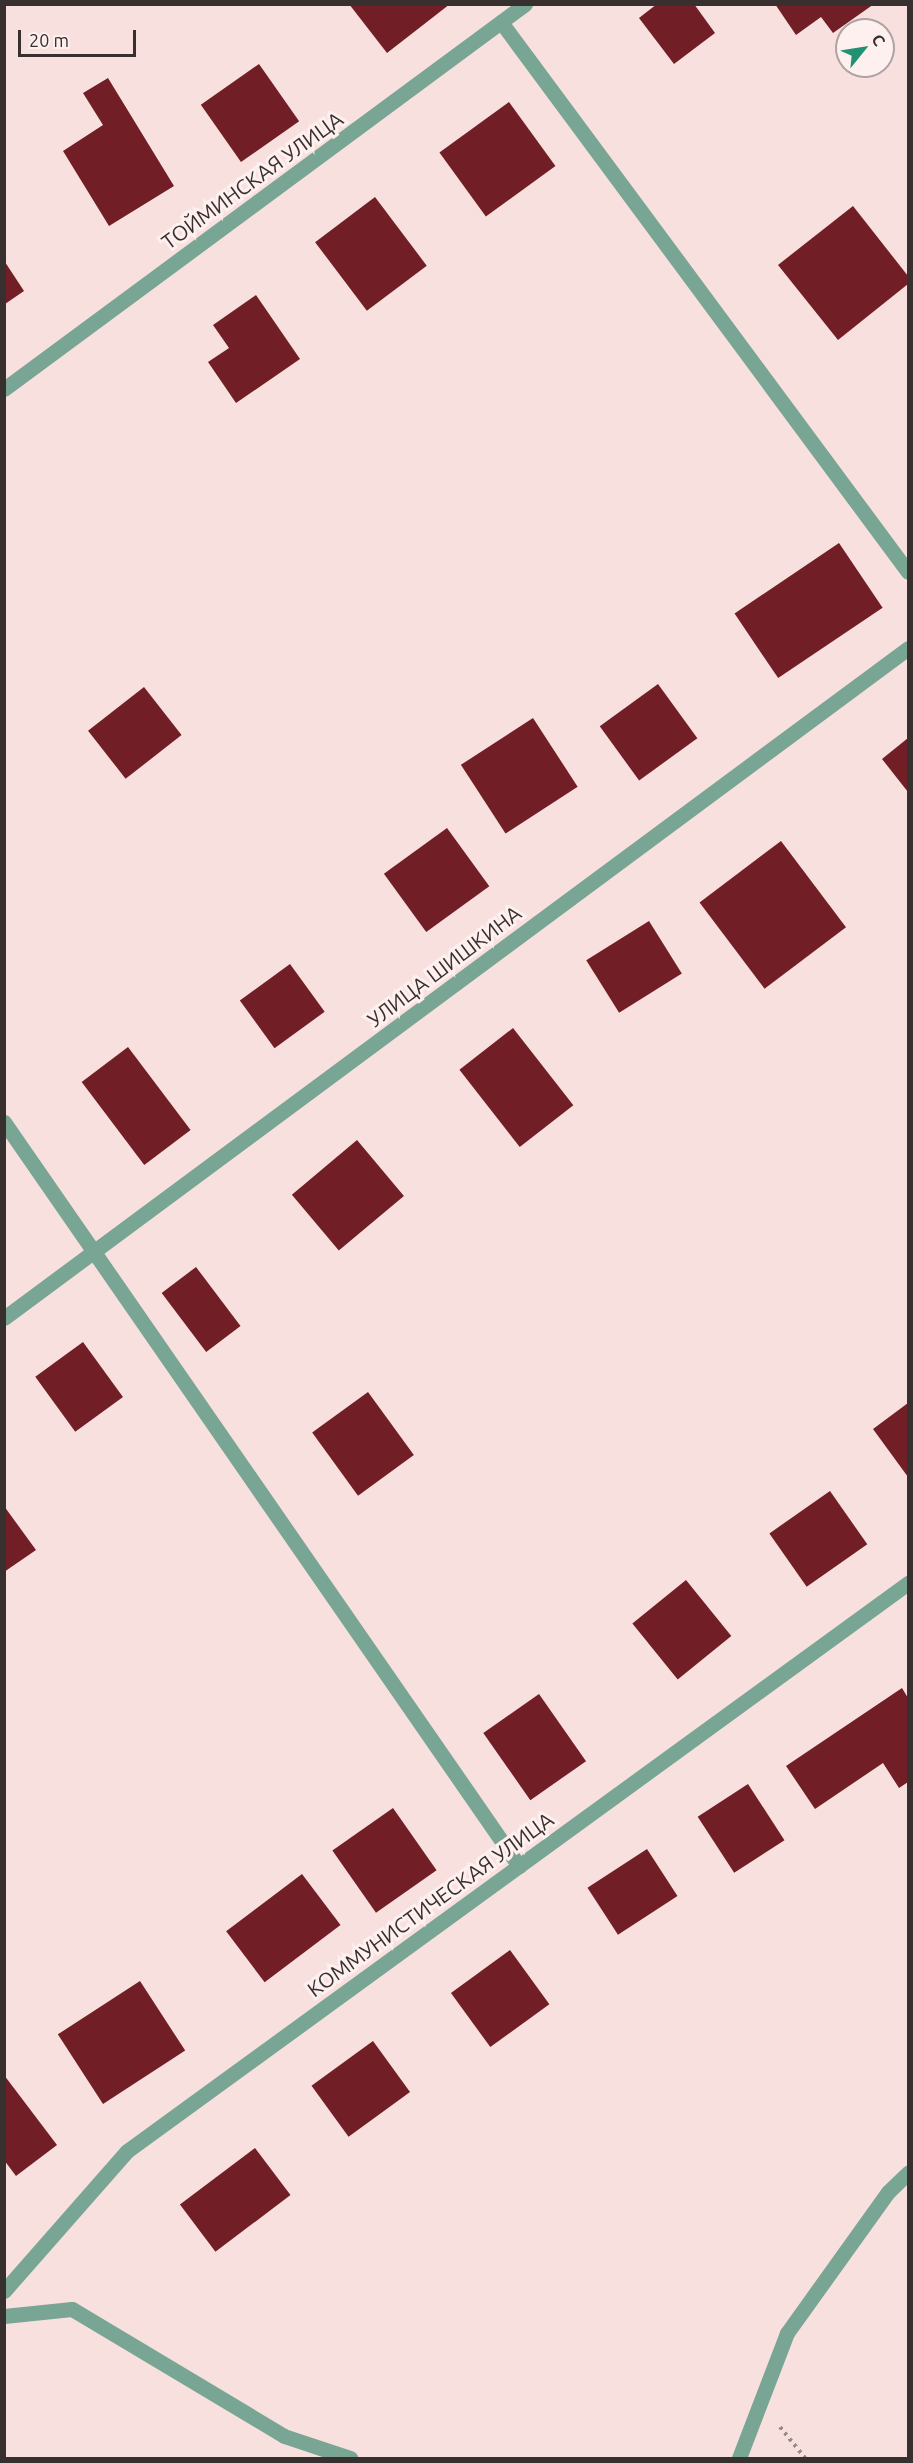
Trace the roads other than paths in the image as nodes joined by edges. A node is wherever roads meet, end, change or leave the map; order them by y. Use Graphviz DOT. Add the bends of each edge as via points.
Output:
graph roads {
  1 [pos="525,4"];
  2 [pos="501,22"];
  3 [pos="4,389"];
  4 [pos="909,572"];
  5 [pos="909,648"];
  6 [pos="4,1122"];
  7 [pos="95,1251"];
  8 [pos="4,1318"];
  9 [pos="909,1583"];
  10 [pos="519,1866"];
  11 [pos="909,2173"];
  12 [pos="4,2290"];
  13 [pos="4,2316"];
  14 [pos="350,2458"];
  15 [pos="739,2458"];
  1 -- 2 [label="street, ТОЙМИНСКАЯ УЛИЦА"];
  2 -- 3 [label="street, ТОЙМИНСКАЯ УЛИЦА"];
  2 -- 4 [label="street"];
  5 -- 7 [label="street, УЛИЦА ШИШКИНА"];
  6 -- 7 [label="street"];
  7 -- 8 [label="street, УЛИЦА ШИШКИНА"];
  7 -- 10 [label="street"];
  9 -- 10 [label="street, КОММУНИСТИЧЕСКАЯ УЛИЦА"];
  10 -- 12 [label="street, КОММУНИСТИЧЕСКАЯ УЛИЦА" via="127,2151"];
  11 -- 15 [label="street" via="888,2192 787,2333"];
  13 -- 14 [label="street" via="72,2309 284,2436"];
}
